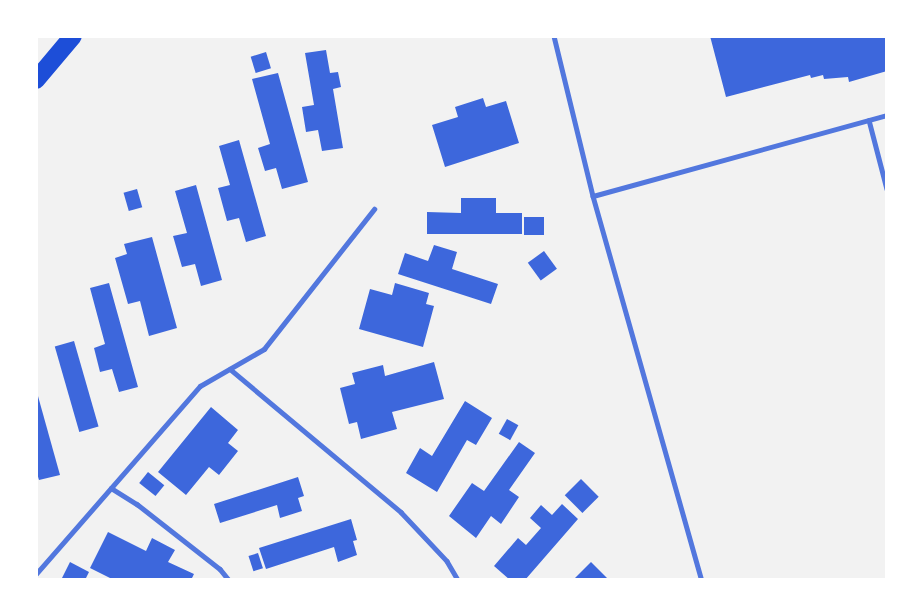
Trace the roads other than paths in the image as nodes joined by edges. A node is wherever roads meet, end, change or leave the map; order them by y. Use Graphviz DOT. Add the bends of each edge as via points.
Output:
graph roads {
  1 [pos="74,36"];
  2 [pos="554,36"];
  3 [pos="36,80"];
  4 [pos="887,115"];
  5 [pos="869,120"];
  6 [pos="887,189"];
  7 [pos="594,196"];
  8 [pos="374,209"];
  9 [pos="230,369"];
  10 [pos="111,488"];
  11 [pos="36,574"];
  12 [pos="229,580"];
  13 [pos="458,580"];
  14 [pos="702,580"];
  1 -- 3 [label="highway"];
  2 -- 7 [label="lane"];
  4 -- 5 [label="lane"];
  5 -- 6 [label="lane"];
  5 -- 7 [label="lane"];
  7 -- 14 [label="lane"];
  8 -- 9 [label="lane" via="264,350"];
  9 -- 10 [label="lane" via="200,386"];
  9 -- 13 [label="lane" via="400,512 447,561"];
  10 -- 11 [label="lane"];
  10 -- 12 [label="lane" via="137,504"];
}
